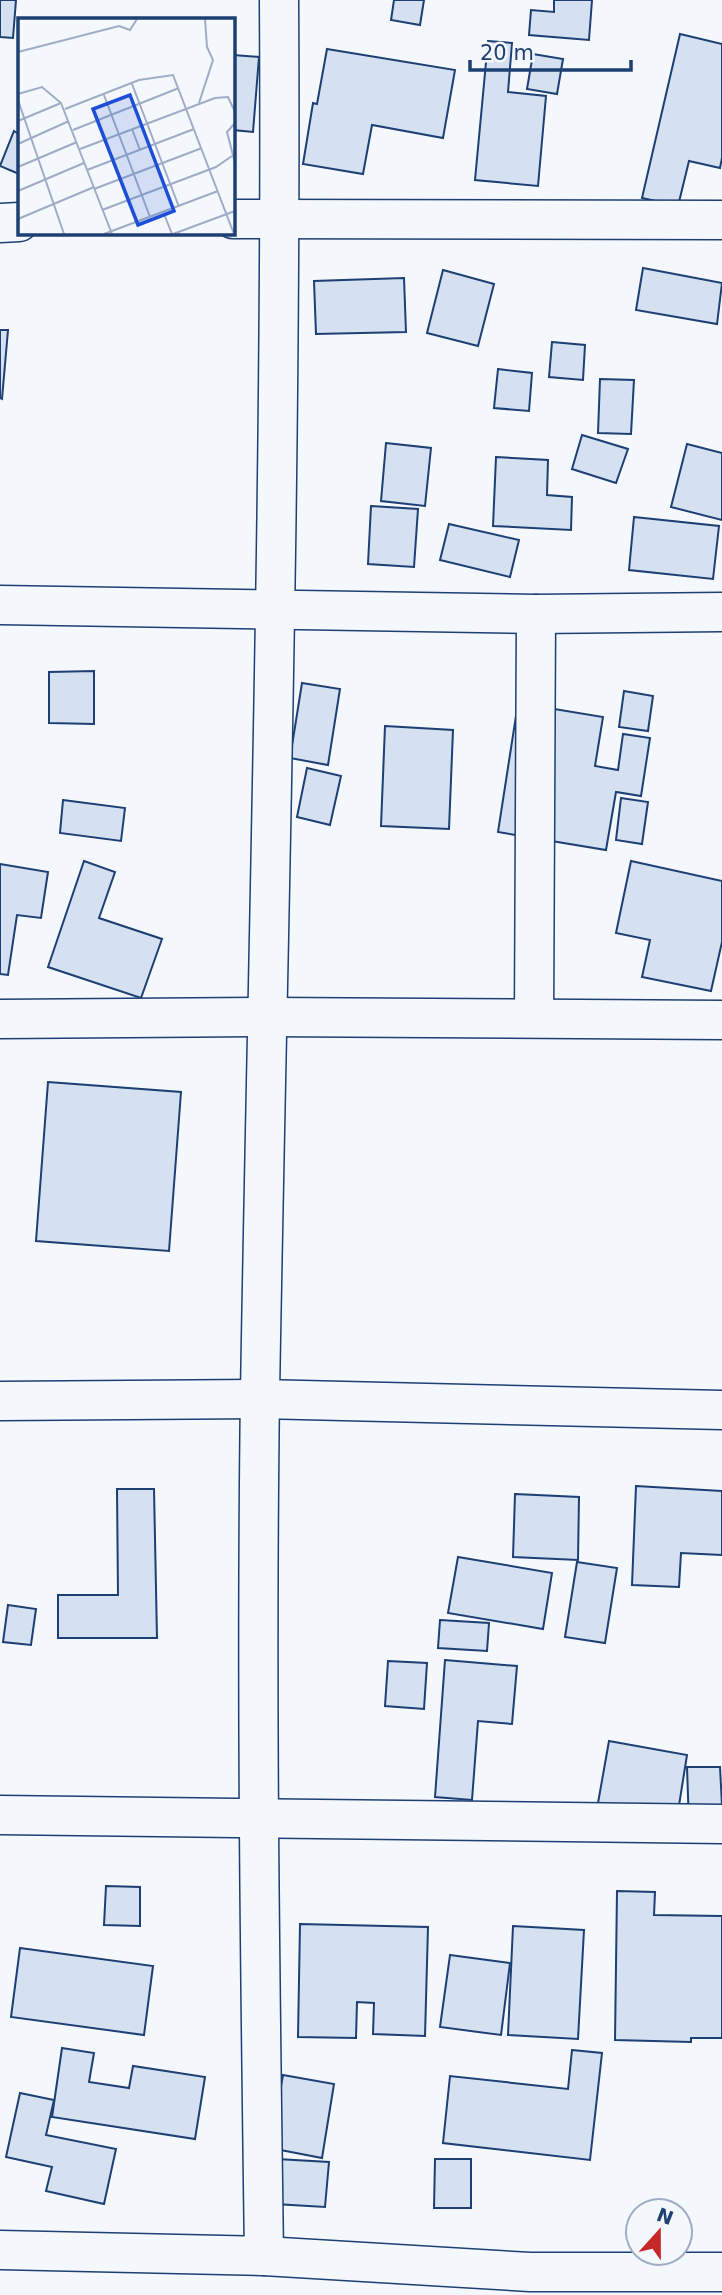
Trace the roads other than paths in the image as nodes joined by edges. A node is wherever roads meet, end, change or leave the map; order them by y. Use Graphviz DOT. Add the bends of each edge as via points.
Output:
graph roads {
  1 [pos="279,0"];
  2 [pos="281,218"];
  3 [pos="234,219"];
  4 [pos="722,220"];
  5 [pos="18,222"];
  6 [pos="0,223"];
  7 [pos="0,606"];
  8 [pos="274,608"];
  9 [pos="722,612"];
  10 [pos="536,614"];
  11 [pos="268,1017"];
  12 [pos="0,1018"];
  13 [pos="534,1018"];
  14 [pos="722,1020"];
  15 [pos="260,1399"];
  16 [pos="0,1401"];
  17 [pos="722,1410"];
  18 [pos="0,1815"];
  19 [pos="258,1818"];
  20 [pos="722,1824"];
  21 [pos="0,2250"];
  22 [pos="264,2256"];
  23 [pos="722,2272"];
  24 [pos="530,2283"];
  1 -- 2 [label="street"];
  2 -- 3 [label="street"];
  2 -- 4 [label="street"];
  2 -- 8 [label="street"];
  5 -- 6 [label="street"];
  7 -- 8 [label="street"];
  8 -- 10 [label="street"];
  8 -- 11 [label="street"];
  9 -- 10 [label="street"];
  10 -- 13 [label="street"];
  11 -- 12 [label="street"];
  11 -- 13 [label="street"];
  11 -- 15 [label="street"];
  13 -- 14 [label="street"];
  15 -- 16 [label="street"];
  15 -- 17 [label="street"];
  15 -- 19 [label="street"];
  18 -- 19 [label="street"];
  19 -- 20 [label="street"];
  19 -- 22 [label="street"];
  21 -- 22 [label="street"];
  22 -- 24 [label="street"];
  23 -- 24 [label="street"];
}
